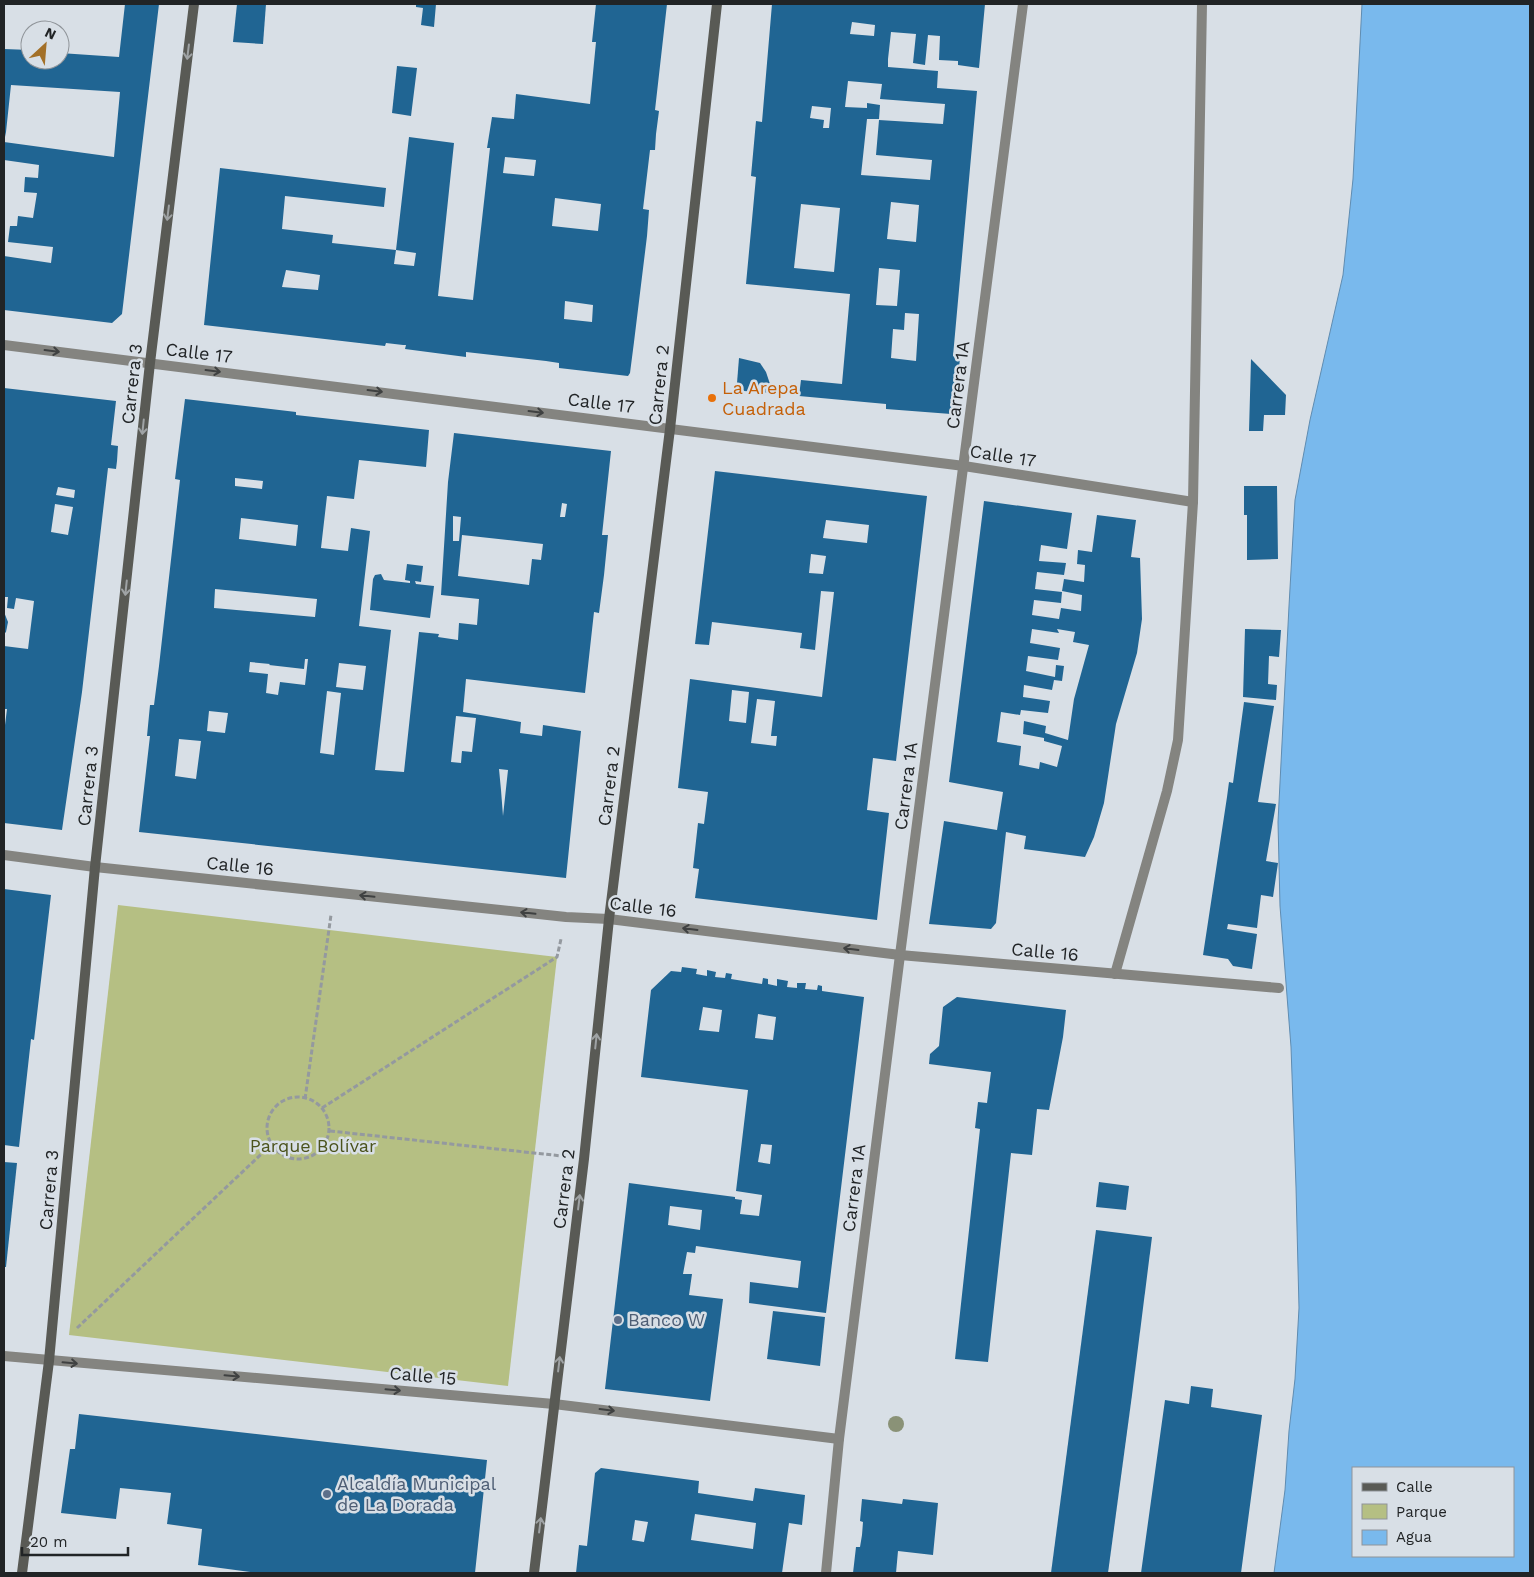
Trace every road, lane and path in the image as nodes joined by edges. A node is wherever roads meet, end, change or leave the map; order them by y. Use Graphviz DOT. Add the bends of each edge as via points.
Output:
graph roads {
  1 [pos="194,4"];
  2 [pos="717,4"];
  3 [pos="1023,4"];
  4 [pos="1202,4"];
  5 [pos="4,345"];
  6 [pos="150,363"];
  7 [pos="670,428"];
  8 [pos="964,466"];
  9 [pos="1193,502"];
  10 [pos="4,855"];
  11 [pos="95,867"];
  12 [pos="333,892"];
  13 [pos="566,917"];
  14 [pos="608,919"];
  15 [pos="900,955"];
  16 [pos="1115,974"];
  17 [pos="1279,988"];
  18 [pos="305,1098"];
  19 [pos="322,1108"];
  20 [pos="330,1131"];
  21 [pos="272,1144"];
  22 [pos="584,1159"];
  23 [pos="77,1328"];
  24 [pos="4,1356"];
  25 [pos="50,1361"];
  26 [pos="554,1404"];
  27 [pos="839,1439"];
  28 [pos="22,1573"];
  29 [pos="534,1573"];
  30 [pos="826,1573"];
  1 -- 6 [label="main road, Carrera 3, one-way"];
  2 -- 7 [label="main road, Carrera 2"];
  3 -- 8 [label="street, Carrera 1A"];
  4 -- 9 [label="street"];
  5 -- 6 [label="street, Calle 17, one-way"];
  6 -- 7 [label="street, Calle 17, one-way"];
  6 -- 11 [label="main road, Carrera 3, one-way"];
  7 -- 8 [label="street, Calle 17"];
  7 -- 14 [label="main road, Carrera 2"];
  8 -- 9 [label="street, Calle 17"];
  8 -- 15 [label="street, Carrera 1A"];
  9 -- 16 [label="street" via="1178,740 1168,791"];
  10 -- 11 [label="street, Calle 16"];
  11 -- 12 [label="street, Calle 16"];
  11 -- 25 [label="main road, Carrera 3"];
  13 -- 12 [label="street, Calle 16, one-way"];
  12 -- 18 [label="path"];
  13 -- 14 [label="street, Calle 16"];
  13 -- 19 [label="path" via="557,957"];
  15 -- 14 [label="street, Calle 16, one-way"];
  22 -- 14 [label="main road, Carrera 2, one-way"];
  15 -- 16 [label="street, Calle 16"];
  15 -- 27 [label="street, Carrera 1A"];
  16 -- 17 [label="street, Calle 16"];
  18 -- 19 [label="path"];
  18 -- 21 [label="path" via="288,1099 271,1112 267,1126"];
  19 -- 20 [label="path"];
  20 -- 21 [label="path" via="319,1152 308,1158 296,1160 282,1155"];
  20 -- 22 [label="path"];
  21 -- 23 [label="path"];
  26 -- 22 [label="main road, Carrera 2, one-way"];
  24 -- 25 [label="street, Calle 15"];
  25 -- 26 [label="street, Calle 15, one-way"];
  25 -- 28 [label="main road, Carrera 3"];
  26 -- 27 [label="street, Calle 15, one-way"];
  29 -- 26 [label="main road, Carrera 2, one-way"];
  27 -- 30 [label="street, Carrera 1A"];
}
